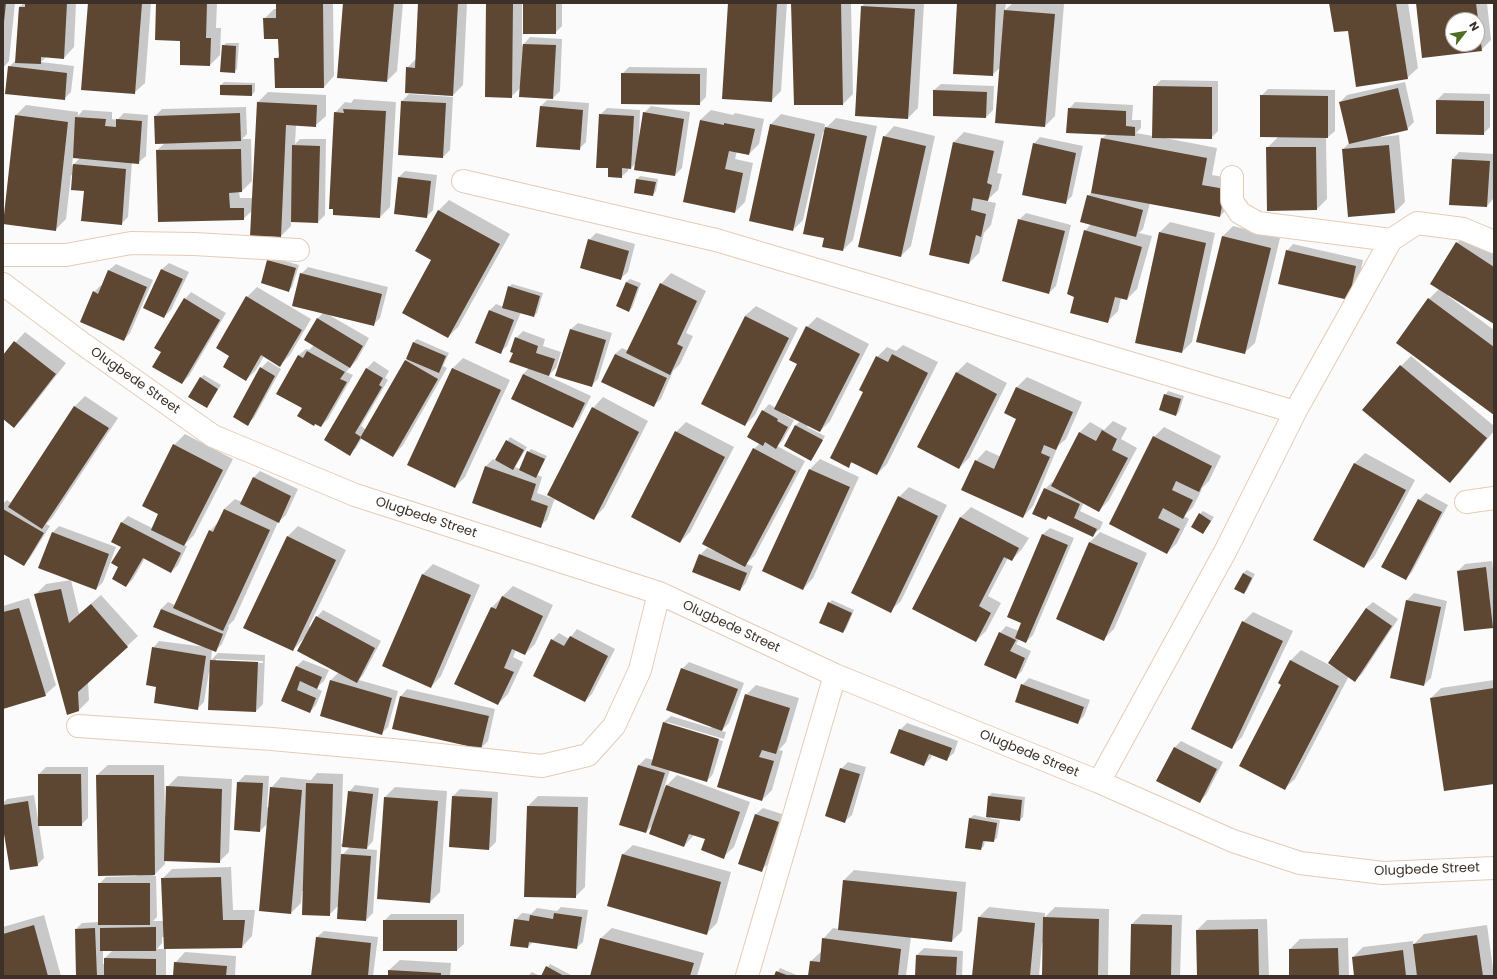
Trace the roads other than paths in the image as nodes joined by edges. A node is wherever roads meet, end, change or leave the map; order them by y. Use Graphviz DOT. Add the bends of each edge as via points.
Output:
graph roads {
  1 [pos="1232,177"];
  2 [pos="463,181"];
  3 [pos="1391,240"];
  4 [pos="1494,242"];
  5 [pos="298,250"];
  6 [pos="3,255"];
  7 [pos="3,284"];
  8 [pos="1295,412"];
  9 [pos="1494,498"];
  10 [pos="1466,502"];
  11 [pos="659,594"];
  12 [pos="835,675"];
  13 [pos="78,726"];
  14 [pos="1099,782"];
  15 [pos="1494,868"];
  16 [pos="747,976"];
  1 -- 3 [label="street" via="1232,201 1240,213 1258,223"];
  2 -- 8 [label="street" via="716,240"];
  3 -- 4 [label="street" via="1417,223 1463,229"];
  3 -- 8 [label="street"];
  5 -- 6 [label="street" via="131,243 66,255"];
  7 -- 11 [label="street, Olugbede Street" via="213,436 355,495"];
  8 -- 14 [label="street" via="1226,550"];
  9 -- 10 [label="street"];
  11 -- 12 [label="street, Olugbede Street"];
  11 -- 13 [label="street" via="640,670 614,726 588,755 542,766 272,739"];
  12 -- 14 [label="street, Olugbede Street"];
  12 -- 16 [label="street"];
  14 -- 15 [label="street, Olugbede Street" via="1233,841 1300,863 1383,873"];
}
